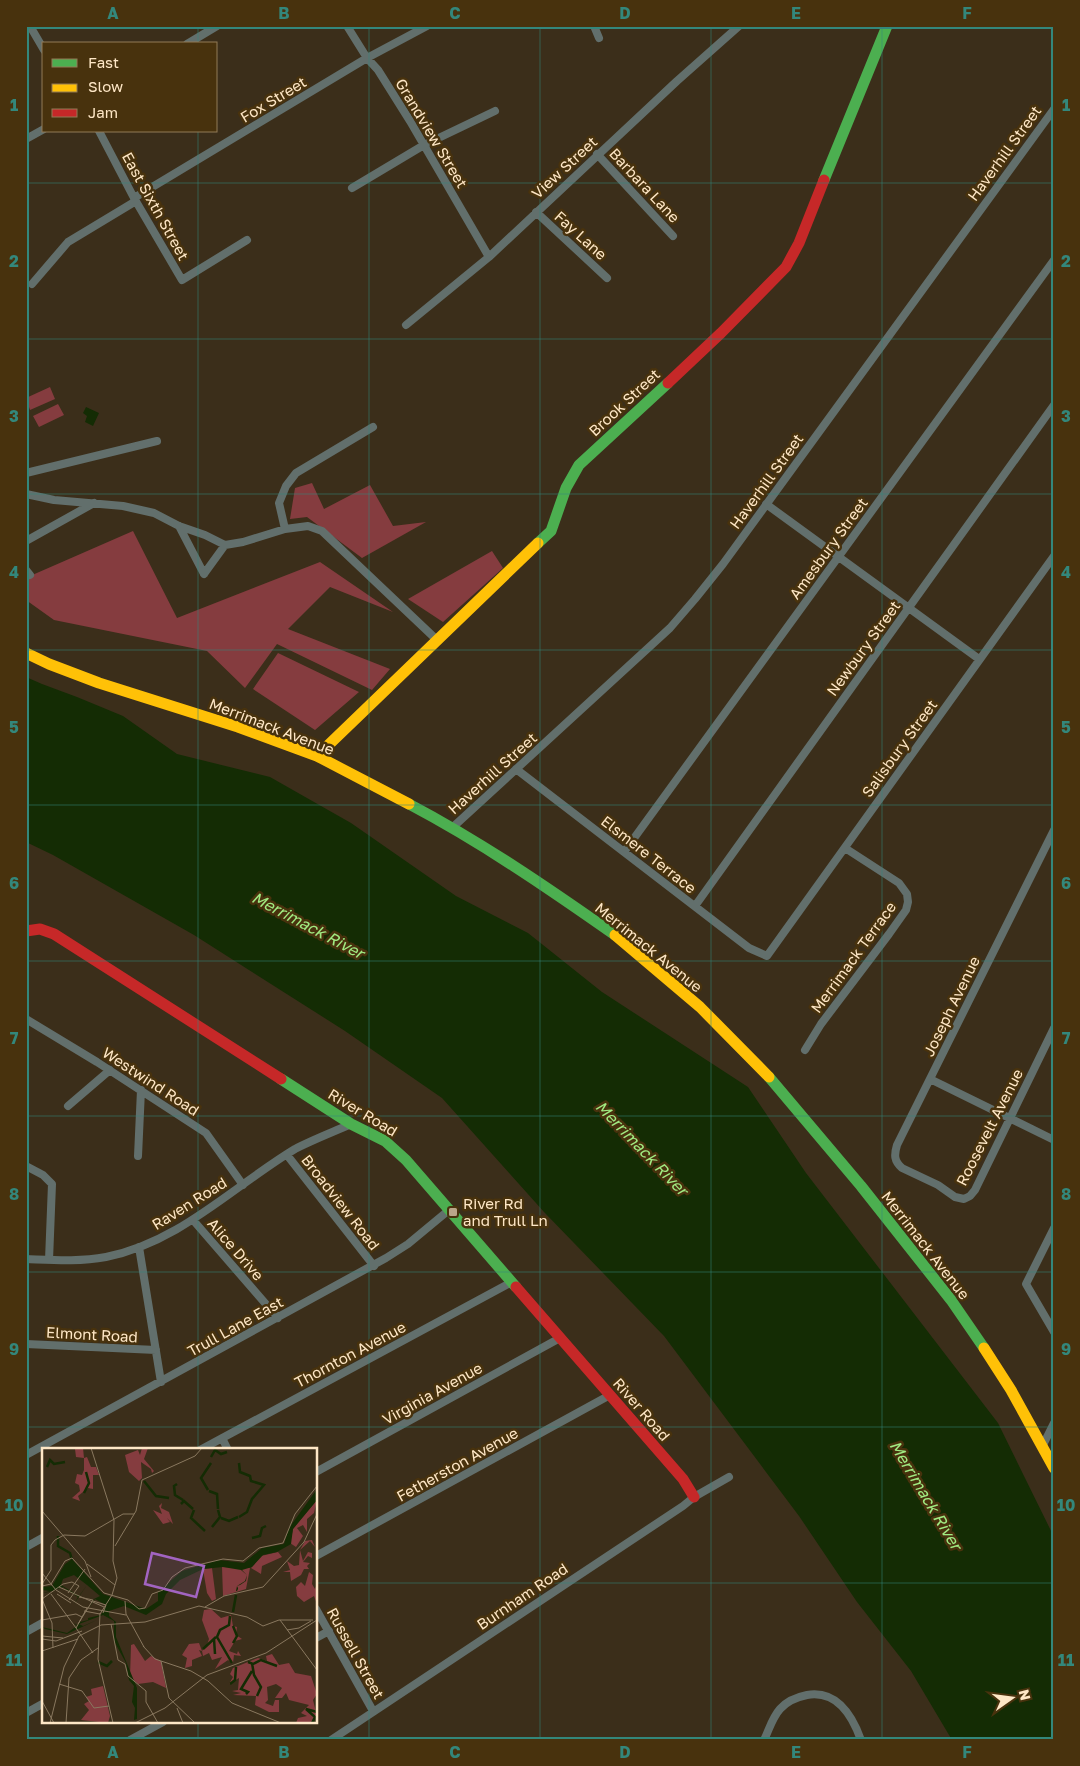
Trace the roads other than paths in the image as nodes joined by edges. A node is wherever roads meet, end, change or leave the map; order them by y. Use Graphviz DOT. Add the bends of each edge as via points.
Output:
graph roads {
  1 [pos="30,26"];
  2 [pos="217,26"];
  3 [pos="347,26"];
  4 [pos="427,26"];
  5 [pos="594,26"];
  6 [pos="739,26"];
  7 [pos="887,26"];
  8 [pos="599,38"];
  9 [pos="190,42"];
  10 [pos="42,47"];
  11 [pos="367,58"];
  12 [pos="1054,109"];
  13 [pos="494,111"];
  14 [pos="42,130"];
  15 [pos="100,132"];
  16 [pos="26,139"];
  17 [pos="424,146"];
  18 [pos="597,154"];
  19 [pos="352,188"];
  20 [pos="135,199"];
  21 [pos="536,212"];
  22 [pos="672,236"];
  23 [pos="247,240"];
  24 [pos="489,257"];
  25 [pos="1054,260"];
  26 [pos="607,278"];
  27 [pos="32,284"];
  28 [pos="406,325"];
  29 [pos="1054,405"];
  30 [pos="373,427"];
  31 [pos="157,441"];
  32 [pos="26,473"];
  33 [pos="26,494"];
  34 [pos="94,503"];
  35 [pos="766,504"];
  36 [pos="179,526"];
  37 [pos="285,529"];
  38 [pos="26,541"];
  39 [pos="224,545"];
  40 [pos="838,556"];
  41 [pos="1054,556"];
  42 [pos="908,608"];
  43 [pos="438,641"];
  44 [pos="26,653"];
  45 [pos="979,659"];
  46 [pos="317,756"];
  47 [pos="516,769"];
  48 [pos="453,827"];
  49 [pos="1054,830"];
  50 [pos="845,848"];
  51 [pos="624,852"];
  52 [pos="695,906"];
  53 [pos="26,931"];
  54 [pos="767,956"];
  55 [pos="28,1023"];
  56 [pos="1054,1028"];
  57 [pos="805,1050"];
  58 [pos="110,1070"];
  59 [pos="930,1079"];
  60 [pos="141,1090"];
  61 [pos="68,1106"];
  62 [pos="1010,1118"];
  63 [pos="351,1124"];
  64 [pos="1054,1140"];
  65 [pos="286,1155"];
  66 [pos="138,1156"];
  67 [pos="26,1166"];
  68 [pos="928,1180"];
  69 [pos="243,1185"];
  70 [pos="449,1210"];
  71 [pos="193,1220"];
  72 [pos="1054,1228"];
  73 [pos="139,1247"];
  74 [pos="26,1259"];
  75 [pos="49,1260"];
  76 [pos="374,1266"];
  77 [pos="512,1282"];
  78 [pos="278,1318"];
  79 [pos="1054,1332"];
  80 [pos="560,1338"];
  81 [pos="26,1344"];
  82 [pos="156,1350"];
  83 [pos="161,1382"];
  84 [pos="610,1395"];
  85 [pos="1054,1423"];
  86 [pos="222,1438"];
  87 [pos="1042,1447"];
  88 [pos="204,1448"];
  89 [pos="227,1448"];
  90 [pos="26,1455"];
  91 [pos="1054,1468"];
  92 [pos="318,1471"];
  93 [pos="729,1477"];
  94 [pos="694,1497"];
  95 [pos="42,1538"];
  96 [pos="26,1547"];
  97 [pos="318,1555"];
  98 [pos="318,1613"];
  99 [pos="42,1623"];
  100 [pos="26,1632"];
  101 [pos="329,1632"];
  102 [pos="318,1637"];
  103 [pos="42,1704"];
  104 [pos="373,1711"];
  105 [pos="26,1713"];
  106 [pos="158,1724"];
  107 [pos="130,1740"];
  108 [pos="331,1740"];
  109 [pos="764,1740"];
  110 [pos="861,1740"];
  1 -- 10 [label="street"];
  2 -- 9 [label="street"];
  3 -- 11 [label="street, Grandview Street"];
  4 -- 11 [label="street, Fox Street"];
  5 -- 8 [label="street"];
  6 -- 18 [label="street, View Street"];
  7 -- 43 [label="street, Brook Street" via="791,260 721,333 585,458 570,478 551,531"];
  11 -- 17 [label="street, Grandview Street" via="378,70"];
  11 -- 20 [label="street, Fox Street"];
  12 -- 35 [label="street, Haverhill Street"];
  13 -- 17 [label="street"];
  14 -- 16 [label="street"];
  15 -- 20 [label="street, East Sixth Street"];
  17 -- 19 [label="street"];
  17 -- 24 [label="street, Grandview Street"];
  18 -- 21 [label="street, View Street"];
  18 -- 22 [label="street, Barbara Lane"];
  20 -- 23 [label="street, East Sixth Street" via="182,280"];
  20 -- 27 [label="street, Fox Street" via="68,242"];
  21 -- 24 [label="street, View Street"];
  21 -- 26 [label="street, Fay Lane"];
  24 -- 28 [label="street, View Street"];
  25 -- 40 [label="street, Amesbury Street"];
  29 -- 42 [label="street, Newbury Street"];
  30 -- 37 [label="street" via="296,473 279,503"];
  31 -- 32 [label="street"];
  33 -- 34 [label="street"];
  34 -- 36 [label="street" via="154,513"];
  34 -- 38 [label="street"];
  35 -- 40 [label="street"];
  35 -- 47 [label="street, Haverhill Street" via="723,564 670,628"];
  36 -- 39 [label="street"];
  36 -- 39 [label="street" via="204,574"];
  37 -- 39 [label="street"];
  37 -- 43 [label="street" via="308,526 322,532"];
  40 -- 42 [label="street"];
  40 -- 51 [label="street, Amesbury Street"];
  41 -- 45 [label="street, Salisbury Street"];
  42 -- 45 [label="street"];
  42 -- 52 [label="street, Newbury Street"];
  43 -- 46 [label="street, Brook Street"];
  44 -- 46 [label="street, Merrimack Avenue" via="99,683"];
  45 -- 50 [label="street, Salisbury Street"];
  46 -- 48 [label="street, Merrimack Avenue"];
  47 -- 48 [label="street, Haverhill Street"];
  47 -- 51 [label="street, Elsmere Terrace"];
  48 -- 87 [label="street, Merrimack Avenue" via="625,942 700,1007 771,1079 951,1300 1011,1390"];
  49 -- 59 [label="street, Joseph Avenue"];
  50 -- 54 [label="street, Salisbury Street"];
  50 -- 57 [label="street, Merrimack Terrace" via="899,883 907,894 908,902 906,910"];
  51 -- 52 [label="street, Elsmere Terrace"];
  52 -- 54 [label="street, Elsmere Terrace" via="749,948"];
  53 -- 63 [label="street, River Road" via="43,928 54,934"];
  55 -- 58 [label="street, Westwind Road"];
  56 -- 62 [label="street, Roosevelt Avenue"];
  58 -- 60 [label="street, Westwind Road"];
  58 -- 61 [label="street"];
  59 -- 62 [label="street"];
  59 -- 68 [label="street, Joseph Avenue" via="897,1145 895,1157 902,1168"];
  60 -- 66 [label="street"];
  60 -- 69 [label="street, Westwind Road" via="206,1133"];
  62 -- 64 [label="street"];
  62 -- 68 [label="street, Roosevelt Avenue" via="970,1196 958,1198"];
  63 -- 65 [label="street, Raven Road"];
  63 -- 70 [label="street, River Road" via="392,1146"];
  65 -- 69 [label="street, Raven Road"];
  65 -- 76 [label="street, Broadview Road"];
  67 -- 75 [label="street" via="52,1184"];
  69 -- 71 [label="street, Raven Road"];
  70 -- 76 [label="street, Trull Lane East"];
  70 -- 77 [label="street, River Road"];
  71 -- 73 [label="street, Raven Road"];
  71 -- 78 [label="street, Alice Drive"];
  72 -- 79 [label="street" via="1026,1284"];
  73 -- 75 [label="street, Raven Road" via="92,1259"];
  73 -- 82 [label="street"];
  74 -- 75 [label="street, Raven Road"];
  76 -- 78 [label="street, Trull Lane East"];
  77 -- 80 [label="street, River Road"];
  77 -- 86 [label="street, Thornton Avenue"];
  78 -- 83 [label="street, Trull Lane East"];
  80 -- 84 [label="street, River Road"];
  80 -- 92 [label="street, Virginia Avenue"];
  81 -- 82 [label="street, Elmont Road"];
  82 -- 83 [label="street"];
  83 -- 90 [label="street, Trull Lane East"];
  84 -- 94 [label="street, River Road" via="683,1479"];
  84 -- 97 [label="street, Fetherston Avenue"];
  85 -- 87 [label="street"];
  86 -- 88 [label="street, Thornton Avenue"];
  86 -- 89 [label="street"];
  87 -- 91 [label="street, Merrimack Avenue"];
  93 -- 94 [label="street, Burnham Road"];
  94 -- 104 [label="street, Burnham Road"];
  95 -- 96 [label="street"];
  98 -- 101 [label="street, Russell Street"];
  99 -- 100 [label="street"];
  101 -- 102 [label="street"];
  101 -- 104 [label="street, Russell Street"];
  103 -- 105 [label="street"];
  104 -- 108 [label="street, Burnham Road"];
  106 -- 107 [label="street"];
  109 -- 110 [label="street" via="780,1710 796,1698 813,1694 828,1697 843,1707"];
}
